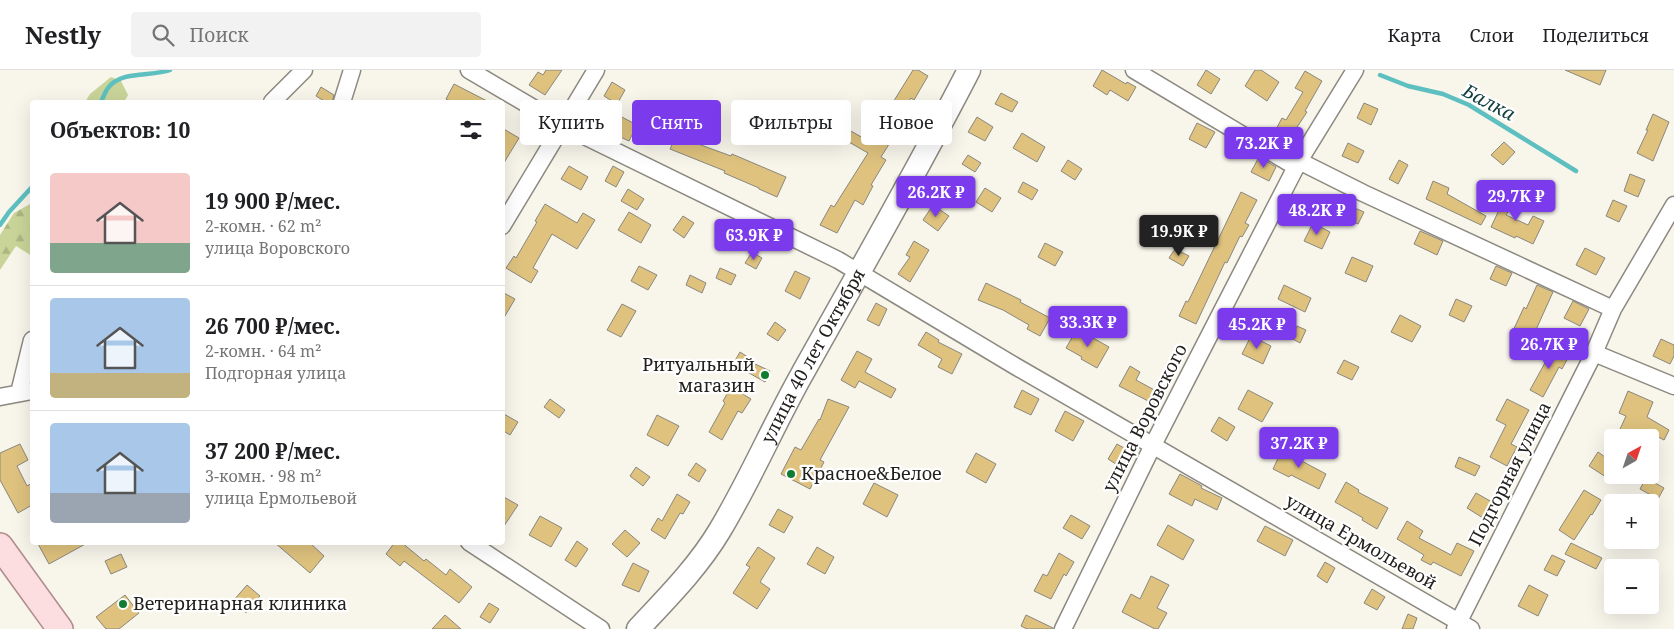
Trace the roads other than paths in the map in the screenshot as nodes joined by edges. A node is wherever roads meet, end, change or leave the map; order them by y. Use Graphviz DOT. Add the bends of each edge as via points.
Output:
graph roads {
  1 [pos="304,70"];
  2 [pos="352,70"];
  3 [pos="469,70"];
  4 [pos="596,70"];
  5 [pos="969,70"];
  6 [pos="1134,70"];
  7 [pos="1355,70"];
  8 [pos="274,100"];
  9 [pos="343,100"];
  10 [pos="520,100"];
  11 [pos="579,100"];
  12 [pos="552,145"];
  13 [pos="603,145"];
  14 [pos="1297,164"];
  15 [pos="1674,205"];
  16 [pos="505,221"];
  17 [pos="860,272"];
  18 [pos="1614,309"];
  19 [pos="1594,353"];
  20 [pos="30,357"];
  21 [pos="1674,386"];
  22 [pos="26,392"];
  23 [pos="0,397"];
  24 [pos="1152,445"];
  25 [pos="474,545"];
  26 [pos="0,546"];
  27 [pos="1461,627"];
  28 [pos="60,629"];
  29 [pos="601,629"];
  30 [pos="638,629"];
  31 [pos="1062,629"];
  1 -- 8 [label="street"];
  2 -- 9 [label="street"];
  3 -- 10 [label="street, улица Ермольевой"];
  4 -- 11 [label="street"];
  5 -- 17 [label="street, улица 40 лет Октября"];
  6 -- 14 [label="street"];
  7 -- 14 [label="street, улица Воровского"];
  12 -- 16 [label="street"];
  13 -- 17 [label="street, улица Ермольевой"];
  14 -- 18 [label="street"];
  14 -- 24 [label="street, улица Воровского"];
  15 -- 18 [label="street, Подгорная улица"];
  17 -- 24 [label="street, улица Ермольевой"];
  17 -- 30 [label="street, улица 40 лет Октября" via="720,530 678,586"];
  18 -- 19 [label="street, Подгорная улица"];
  19 -- 21 [label="street"];
  19 -- 27 [label="street, Подгорная улица"];
  20 -- 22 [label="street"];
  22 -- 23 [label="street"];
  24 -- 27 [label="street, улица Ермольевой"];
  24 -- 31 [label="street, улица Воровского"];
  25 -- 29 [label="street"];
  26 -- 28 [label="main road"];
}
